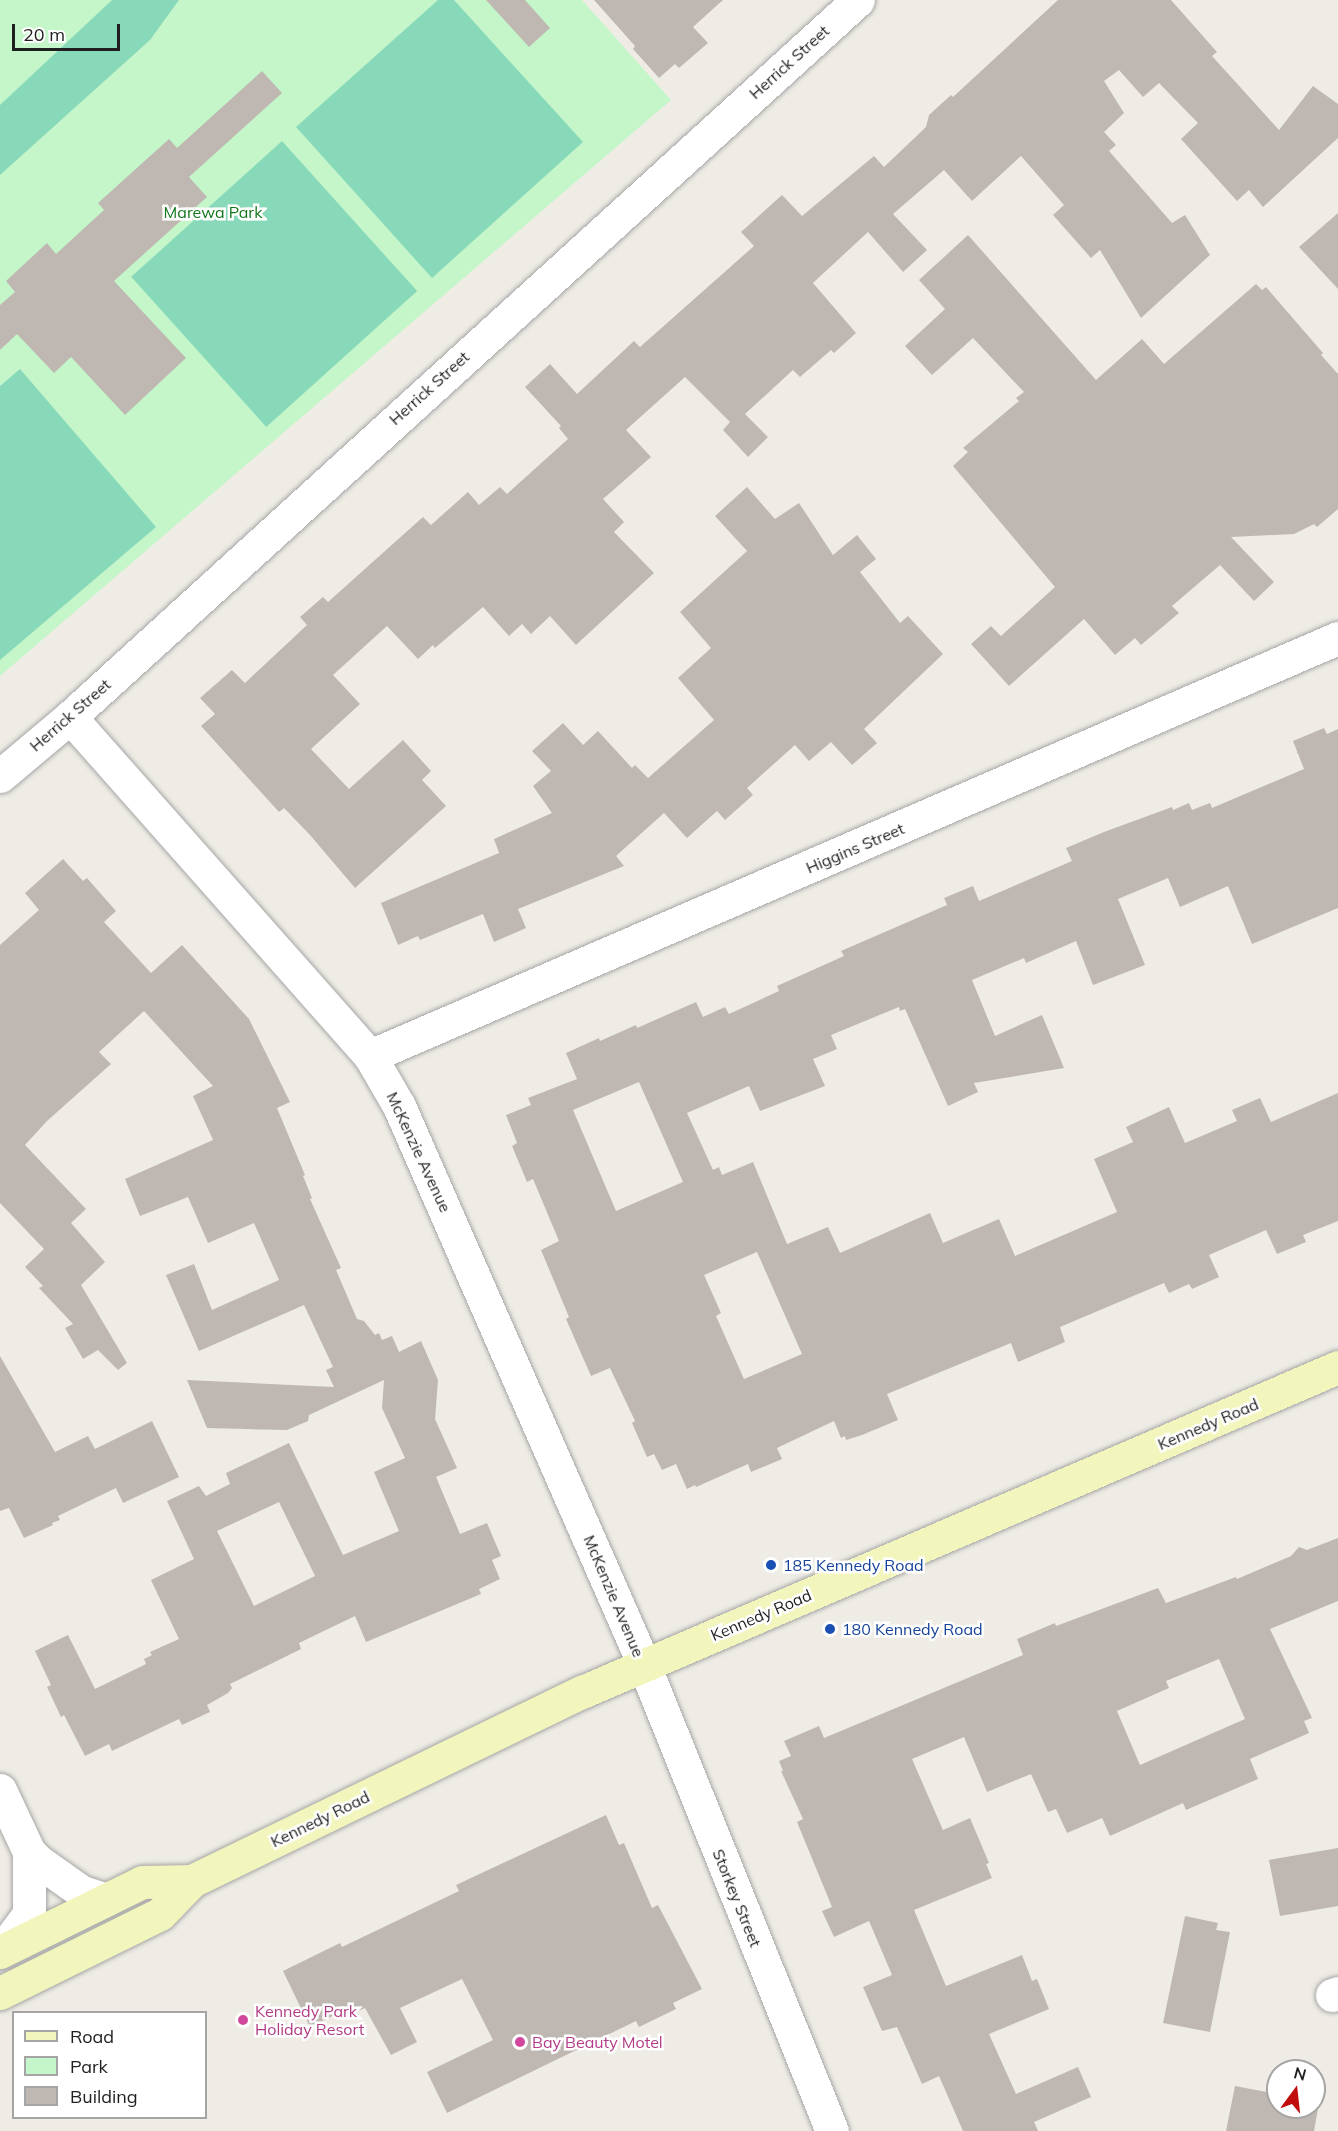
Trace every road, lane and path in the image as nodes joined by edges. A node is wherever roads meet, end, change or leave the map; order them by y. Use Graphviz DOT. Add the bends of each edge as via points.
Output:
graph roads {
  1 [pos="858,0"];
  2 [pos="1338,638"];
  3 [pos="70,717"];
  4 [pos="0,776"];
  5 [pos="370,1056"];
  6 [pos="1338,1367"];
  7 [pos="644,1665"];
  8 [pos="0,1790"];
  9 [pos="29,1852"];
  10 [pos="192,1881"];
  11 [pos="106,1900"];
  12 [pos="0,1951"];
  13 [pos="0,1993"];
  14 [pos="832,2131"];
  1 -- 3 [label="street, Herrick Street"];
  2 -- 5 [label="street, Higgins Street"];
  3 -- 4 [label="street, Herrick Street"];
  3 -- 5 [label="street, McKenzie Avenue"];
  5 -- 7 [label="street, McKenzie Avenue" via="399,1106 434,1182"];
  6 -- 7 [label="main road, Kennedy Road"];
  7 -- 10 [label="main road, Kennedy Road"];
  7 -- 14 [label="street, Storkey Street"];
  8 -- 9 [label="street"];
  9 -- 11 [label="street" via="82,1892"];
  9 -- 12 [label="street" via="29,1914"];
  10 -- 11 [label="main road, Kennedy Road" via="142,1882"];
  10 -- 13 [label="main road, Kennedy Road" via="160,1914"];
  11 -- 12 [label="main road, Kennedy Road"];
}
